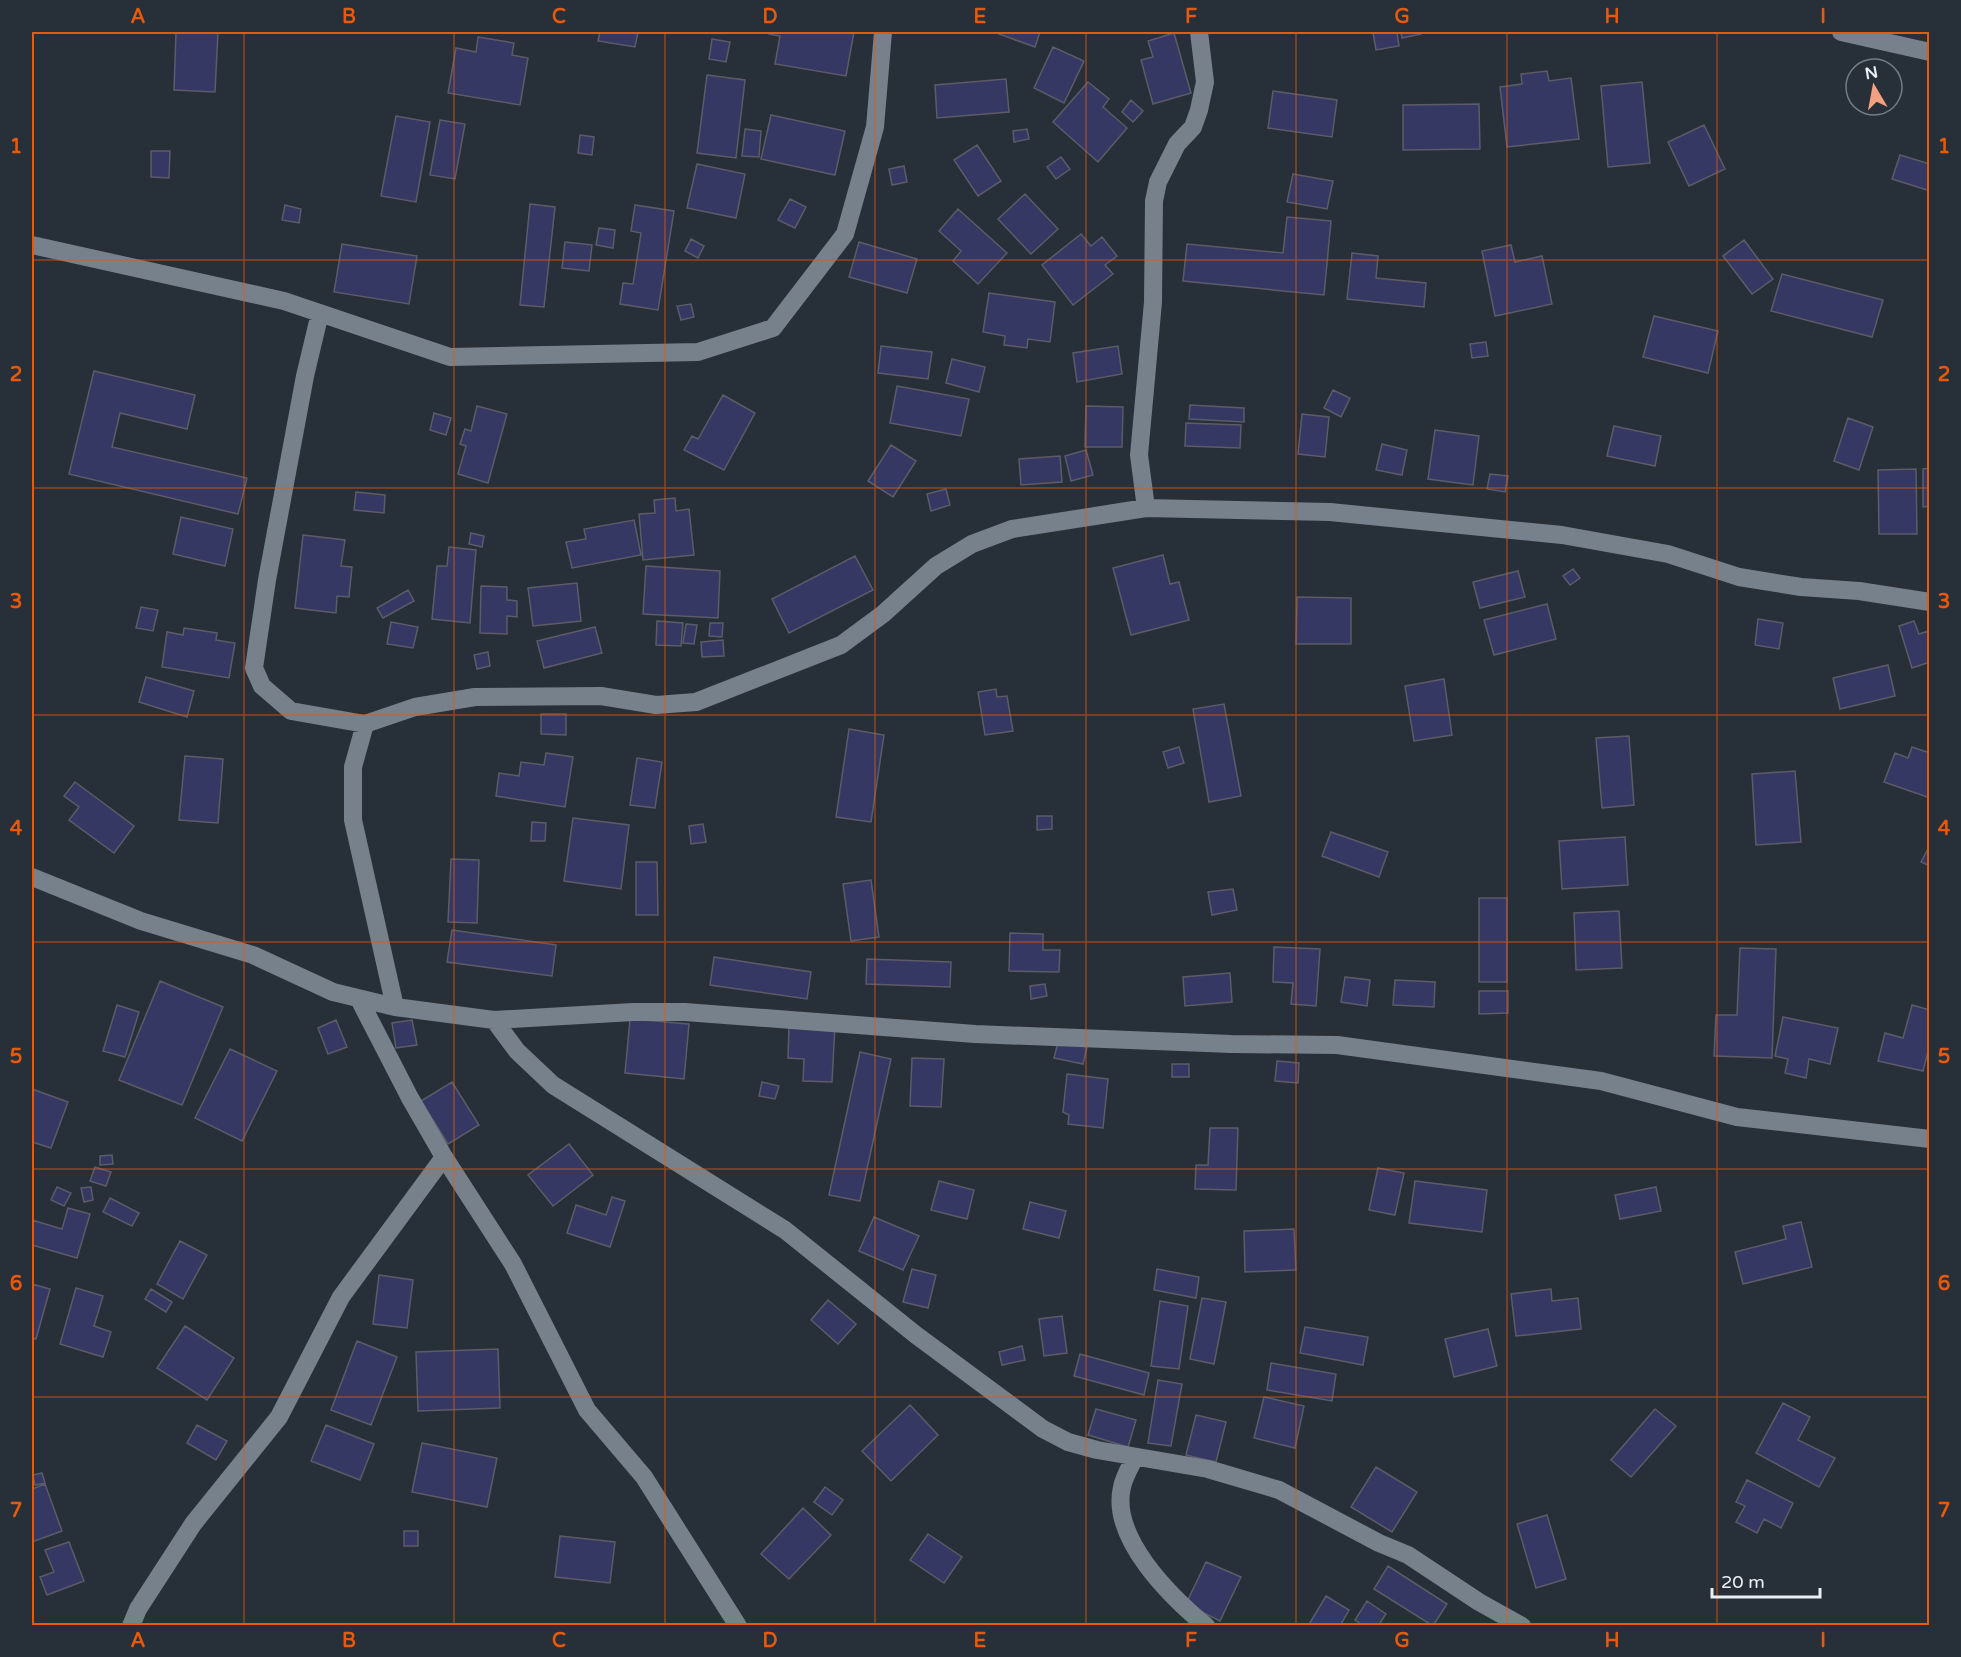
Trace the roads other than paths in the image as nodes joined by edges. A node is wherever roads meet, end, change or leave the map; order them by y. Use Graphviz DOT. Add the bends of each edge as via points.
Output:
graph roads {
  1 [pos="883,32"];
  2 [pos="1199,32"];
  3 [pos="1840,32"];
  4 [pos="1929,52"];
  5 [pos="32,244"];
  6 [pos="320,313"];
  7 [pos="1146,508"];
  8 [pos="1929,602"];
  9 [pos="365,724"];
  10 [pos="32,877"];
  11 [pos="359,999"];
  12 [pos="395,1007"];
  13 [pos="494,1020"];
  14 [pos="1929,1139"];
  15 [pos="444,1156"];
  16 [pos="1135,1457"];
  17 [pos="131,1626"];
  18 [pos="738,1626"];
  19 [pos="1206,1626"];
  20 [pos="1522,1626"];
  1 -- 6 [label="street" via="875,127 845,234 773,328 698,352 450,357"];
  2 -- 7 [label="street" via="1205,82 1199,110 1158,182 1154,201 1153,302 1139,455"];
  3 -- 4 [label="street"];
  5 -- 6 [label="street" via="284,301"];
  6 -- 9 [label="street" via="267,580 254,668 262,686 291,711"];
  7 -- 8 [label="street" via="1330,512 1562,535 1668,554 1739,577"];
  7 -- 9 [label="street" via="1012,529 972,544 936,566 883,614 841,645 696,702 656,705 601,696 475,698 415,707"];
  9 -- 12 [label="street" via="353,767 353,820"];
  10 -- 11 [label="street" via="141,921 253,955 333,992"];
  11 -- 12 [label="street"];
  11 -- 15 [label="street"];
  12 -- 13 [label="street"];
  13 -- 14 [label="street" via="685,1012 975,1034 1337,1045 1601,1081 1737,1117"];
  13 -- 16 [label="street" via="517,1050 553,1085 786,1230 916,1335 1043,1429 1068,1442"];
  15 -- 17 [label="street" via="341,1297 279,1418 193,1524 138,1608"];
  15 -- 18 [label="street" via="513,1264 587,1410 644,1477"];
  16 -- 19 [label="street" via="1122,1486 1126,1524 1160,1582"];
  16 -- 20 [label="street" via="1208,1469 1279,1490 1408,1555"];
}
